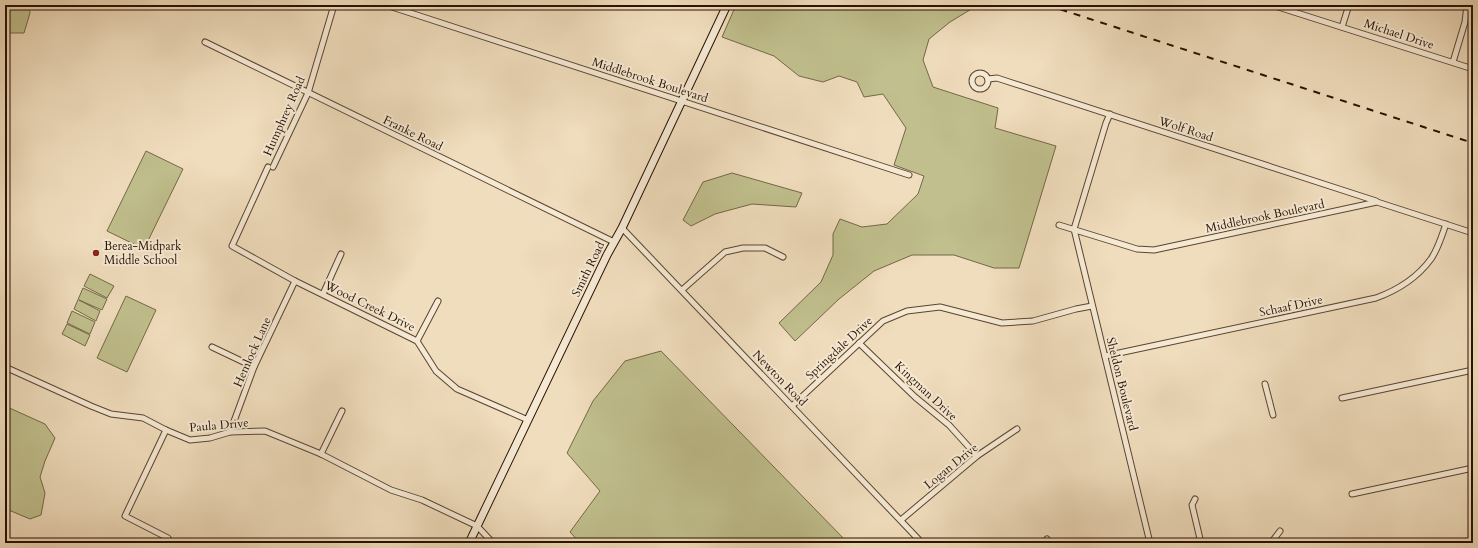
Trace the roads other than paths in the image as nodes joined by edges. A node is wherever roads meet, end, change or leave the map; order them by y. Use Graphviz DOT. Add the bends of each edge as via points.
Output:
graph roads {
  1 [pos="334,5"];
  2 [pos="386,5"];
  3 [pos="727,5"];
  4 [pos="1272,5"];
  5 [pos="1349,5"];
  6 [pos="1467,5"];
  7 [pos="1342,27"];
  8 [pos="204,42"];
  9 [pos="1453,62"];
  10 [pos="1473,69"];
  11 [pos="988,80"];
  12 [pos="308,93"];
  13 [pos="682,101"];
  14 [pos="1110,114"];
  15 [pos="909,175"];
  16 [pos="1377,202"];
  17 [pos="1446,224"];
  18 [pos="1059,225"];
  19 [pos="622,228"];
  20 [pos="1074,229"];
  21 [pos="1473,233"];
  22 [pos="614,242"];
  23 [pos="232,246"];
  24 [pos="341,254"];
  25 [pos="784,256"];
  26 [pos="295,281"];
  27 [pos="682,290"];
  28 [pos="323,294"];
  29 [pos="438,301"];
  30 [pos="1092,306"];
  31 [pos="417,341"];
  32 [pos="859,343"];
  33 [pos="212,348"];
  34 [pos="1105,356"];
  35 [pos="5,367"];
  36 [pos="254,367"];
  37 [pos="1473,370"];
  38 [pos="1265,384"];
  39 [pos="1342,398"];
  40 [pos="792,406"];
  41 [pos="342,411"];
  42 [pos="1273,415"];
  43 [pos="528,420"];
  44 [pos="1017,429"];
  45 [pos="166,430"];
  46 [pos="230,432"];
  47 [pos="321,454"];
  48 [pos="977,456"];
  49 [pos="1473,468"];
  50 [pos="1352,494"];
  51 [pos="1195,499"];
  52 [pos="900,520"];
  53 [pos="477,526"];
  54 [pos="1280,531"];
  55 [pos="168,538"];
  56 [pos="469,543"];
  57 [pos="493,543"];
  58 [pos="922,543"];
  59 [pos="1150,543"];
  60 [pos="1201,543"];
  61 [pos="1271,543"];
  1 -- 12 [label="street, Humphrey Road"];
  2 -- 13 [label="street, Middlebrook Boulevard"];
  3 -- 13 [label="main road, Smith Road"];
  4 -- 7 [label="street, Michael Drive"];
  5 -- 7 [label="street"];
  6 -- 9 [label="street" via="1465,22"];
  7 -- 9 [label="street, Michael Drive"];
  8 -- 12 [label="street, Franke Road"];
  9 -- 10 [label="street, Michael Drive"];
  11 -- 14 [label="street, Wolf Road" via="997,78"];
  12 -- 22 [label="street, Franke Road"];
  12 -- 23 [label="street, Humphrey Road"];
  13 -- 15 [label="street, Middlebrook Boulevard"];
  13 -- 19 [label="main road, Smith Road"];
  14 -- 16 [label="street, Wolf Road"];
  14 -- 20 [label="street"];
  16 -- 17 [label="street, Middlebrook Boulevard"];
  16 -- 20 [label="street, Middlebrook Boulevard" via="1154,250 1137,249"];
  17 -- 21 [label="street, Middlebrook Boulevard"];
  17 -- 34 [label="street, Schaaf Drive" via="1432,258 1412,280 1392,292 1376,298"];
  18 -- 20 [label="street, Middlebrook Boulevard"];
  19 -- 22 [label="main road, Smith Road"];
  19 -- 27 [label="street, Newton Road"];
  20 -- 30 [label="street, Sheldon Boulevard"];
  22 -- 43 [label="main road, Smith Road"];
  23 -- 26 [label="street, Wood Creek Drive"];
  24 -- 28 [label="street"];
  25 -- 27 [label="street" via="765,248 743,248 725,252"];
  26 -- 28 [label="street, Wood Creek Drive"];
  26 -- 36 [label="street, Hemlock Lane"];
  27 -- 40 [label="street, Newton Road"];
  28 -- 31 [label="street, Wood Creek Drive"];
  29 -- 31 [label="street"];
  30 -- 32 [label="street, Springdale Drive" via="1033,322 1002,323 940,307 907,311 883,321"];
  30 -- 34 [label="street, Sheldon Boulevard"];
  31 -- 43 [label="street, Wood Creek Drive" via="436,371 457,390"];
  32 -- 40 [label="street, Springdale Drive"];
  32 -- 48 [label="street, Kingman Drive" via="915,397 949,425"];
  33 -- 36 [label="street"];
  34 -- 59 [label="street, Sheldon Boulevard"];
  35 -- 45 [label="street, Paula Drive" via="111,414 143,418"];
  36 -- 46 [label="street, Hemlock Lane"];
  37 -- 39 [label="street"];
  38 -- 42 [label="street"];
  40 -- 52 [label="street, Newton Road"];
  41 -- 47 [label="street"];
  43 -- 53 [label="main road, Smith Road"];
  44 -- 48 [label="street, Logan Drive"];
  45 -- 46 [label="street, Paula Drive" via="190,440"];
  45 -- 55 [label="street" via="125,516"];
  46 -- 47 [label="street, Paula Drive" via="265,431"];
  47 -- 53 [label="street, Paula Drive" via="391,490 422,500"];
  48 -- 52 [label="street, Logan Drive"];
  49 -- 50 [label="street"];
  51 -- 60 [label="street" via="1192,505"];
  52 -- 58 [label="street, Newton Road"];
  53 -- 56 [label="main road, Smith Road"];
  53 -- 57 [label="street"];
  54 -- 61 [label="street"];
}
